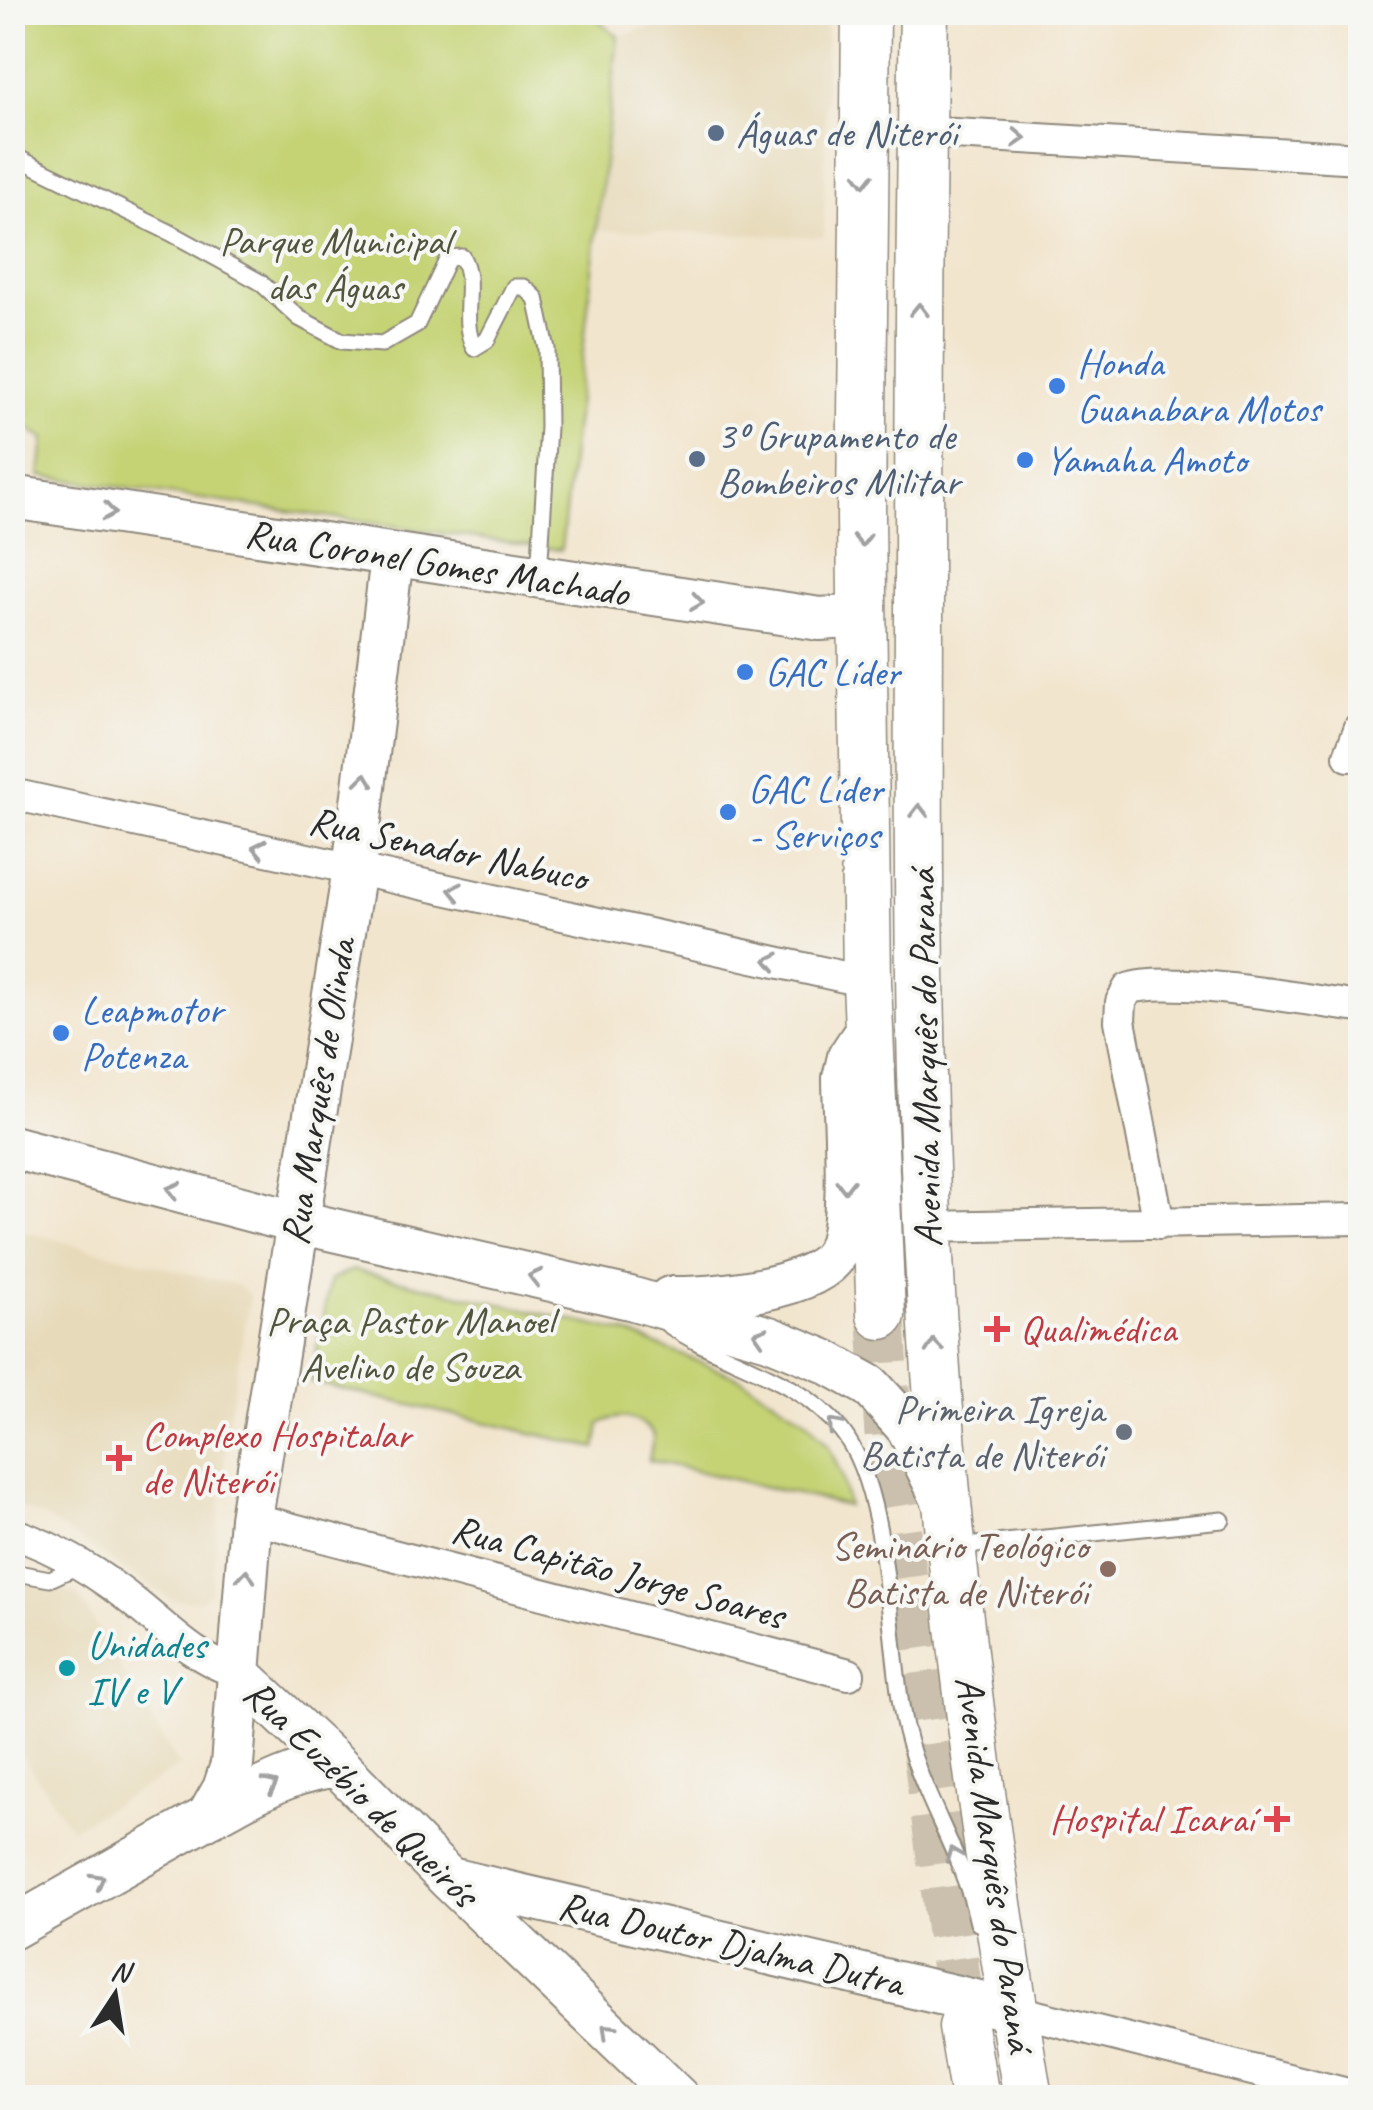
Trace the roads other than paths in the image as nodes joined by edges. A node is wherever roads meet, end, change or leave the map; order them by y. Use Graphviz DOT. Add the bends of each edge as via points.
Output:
graph roads {
  1 [pos="866,12"];
  2 [pos="924,12"];
  3 [pos="922,132"];
  4 [pos="12,155"];
  5 [pos="1360,158"];
  6 [pos="842,368"];
  7 [pos="918,371"];
  8 [pos="12,497"];
  9 [pos="392,557"];
  10 [pos="538,579"];
  11 [pos="863,616"];
  12 [pos="919,617"];
  13 [pos="1360,727"];
  14 [pos="1349,756"];
  15 [pos="12,794"];
  16 [pos="354,869"];
  17 [pos="868,1004"];
  18 [pos="1360,1007"];
  19 [pos="12,1148"];
  20 [pos="1360,1219"];
  21 [pos="298,1222"];
  22 [pos="1159,1224"];
  23 [pos="927,1227"];
  24 [pos="630,1298"];
  25 [pos="881,1315"];
  26 [pos="252,1518"];
  27 [pos="1222,1520"];
  28 [pos="950,1530"];
  29 [pos="12,1532"];
  30 [pos="80,1565"];
  31 [pos="12,1572"];
  32 [pos="238,1673"];
  33 [pos="849,1674"];
  34 [pos="338,1766"];
  35 [pos="208,1817"];
  36 [pos="449,1878"];
  37 [pos="567,1906"];
  38 [pos="12,1928"];
  39 [pos="981,1938"];
  40 [pos="535,1960"];
  41 [pos="992,1968"];
  42 [pos="1013,2010"];
  43 [pos="964,2027"];
  44 [pos="1360,2097"];
  45 [pos="678,2098"];
  46 [pos="975,2098"];
  47 [pos="1028,2098"];
  1 -- 6 [label="main road, Avenida Marquês do Paraná, one-way"];
  2 -- 3 [label="main road, Avenida Marquês do Paraná"];
  3 -- 5 [label="street, one-way"];
  7 -- 3 [label="main road, Avenida Marquês do Paraná, one-way"];
  4 -- 10 [label="lane" via="260,282 300,318 342,340 382,344 418,324 448,258 462,256 469,269 466,332 474,348 487,340 514,288 524,287 536,298 546,348"];
  6 -- 7 [label="main road"];
  6 -- 11 [label="main road, Avenida Marquês do Paraná, one-way"];
  7 -- 12 [label="main road, Avenida Marquês do Paraná"];
  8 -- 9 [label="street, Rua Coronel Gomes Machado, one-way"];
  9 -- 10 [label="street, Rua Coronel Gomes Machado"];
  16 -- 9 [label="street, Rua Marquês de Olinda, one-way"];
  10 -- 11 [label="street, Rua Coronel Gomes Machado, one-way" via="820,620"];
  11 -- 12 [label="main road"];
  11 -- 17 [label="main road, Avenida Marquês do Paraná"];
  23 -- 12 [label="main road, Avenida Marquês do Paraná, one-way"];
  13 -- 14 [label="street"];
  16 -- 15 [label="street, Rua Senador Nabuco, one-way"];
  17 -- 16 [label="street, Rua Senador Nabuco, one-way"];
  16 -- 21 [label="street, Rua Marquês de Olinda"];
  17 -- 24 [label="street, one-way" via="844,1078 845,1228 836,1256 808,1276 764,1289 705,1298"];
  17 -- 25 [label="main road, Avenida Marquês do Paraná"];
  18 -- 22 [label="street" via="1210,988 1128,989 1120,1021"];
  21 -- 19 [label="street, one-way"];
  20 -- 22 [label="street"];
  24 -- 21 [label="street, one-way"];
  21 -- 26 [label="street, Rua Marquês de Olinda"];
  22 -- 23 [label="street"];
  28 -- 23 [label="main road, Avenida Marquês do Paraná, one-way"];
  28 -- 24 [label="street, one-way" via="927,1462 908,1428 870,1386 769,1338"];
  39 -- 24 [label="lane, one-way" via="903,1719 867,1478 842,1432 810,1399 690,1340"];
  32 -- 26 [label="street, Rua Marquês de Olinda, one-way"];
  26 -- 33 [label="street, Rua Capitão Jorge Soares"];
  27 -- 28 [label="lane"];
  28 -- 42 [label="main road, Avenida Marquês do Paraná"];
  29 -- 30 [label="street, Rua Euzébio de Queirós"];
  30 -- 31 [label="lane" via="50,1579"];
  30 -- 32 [label="street, Rua Euzébio de Queirós" via="195,1655"];
  32 -- 34 [label="street, Rua Euzébio de Queirós"];
  32 -- 35 [label="street, Rua Marquês de Olinda" via="232,1764"];
  35 -- 34 [label="street, one-way" via="297,1773"];
  34 -- 36 [label="street, Rua Euzébio de Queirós"];
  38 -- 35 [label="street, one-way"];
  36 -- 37 [label="street, Rua Doutor Djalma Dutra"];
  36 -- 40 [label="street, Rua Euzébio de Queirós"];
  37 -- 40 [label="street" via="544,1922"];
  37 -- 42 [label="street, Rua Doutor Djalma Dutra"];
  45 -- 40 [label="street, Rua Euzébio de Queirós, one-way"];
  41 -- 42 [label="lane"];
  42 -- 44 [label="street"];
  42 -- 47 [label="main road, Avenida Marquês do Paraná"];
  43 -- 46 [label="main road"];
}
